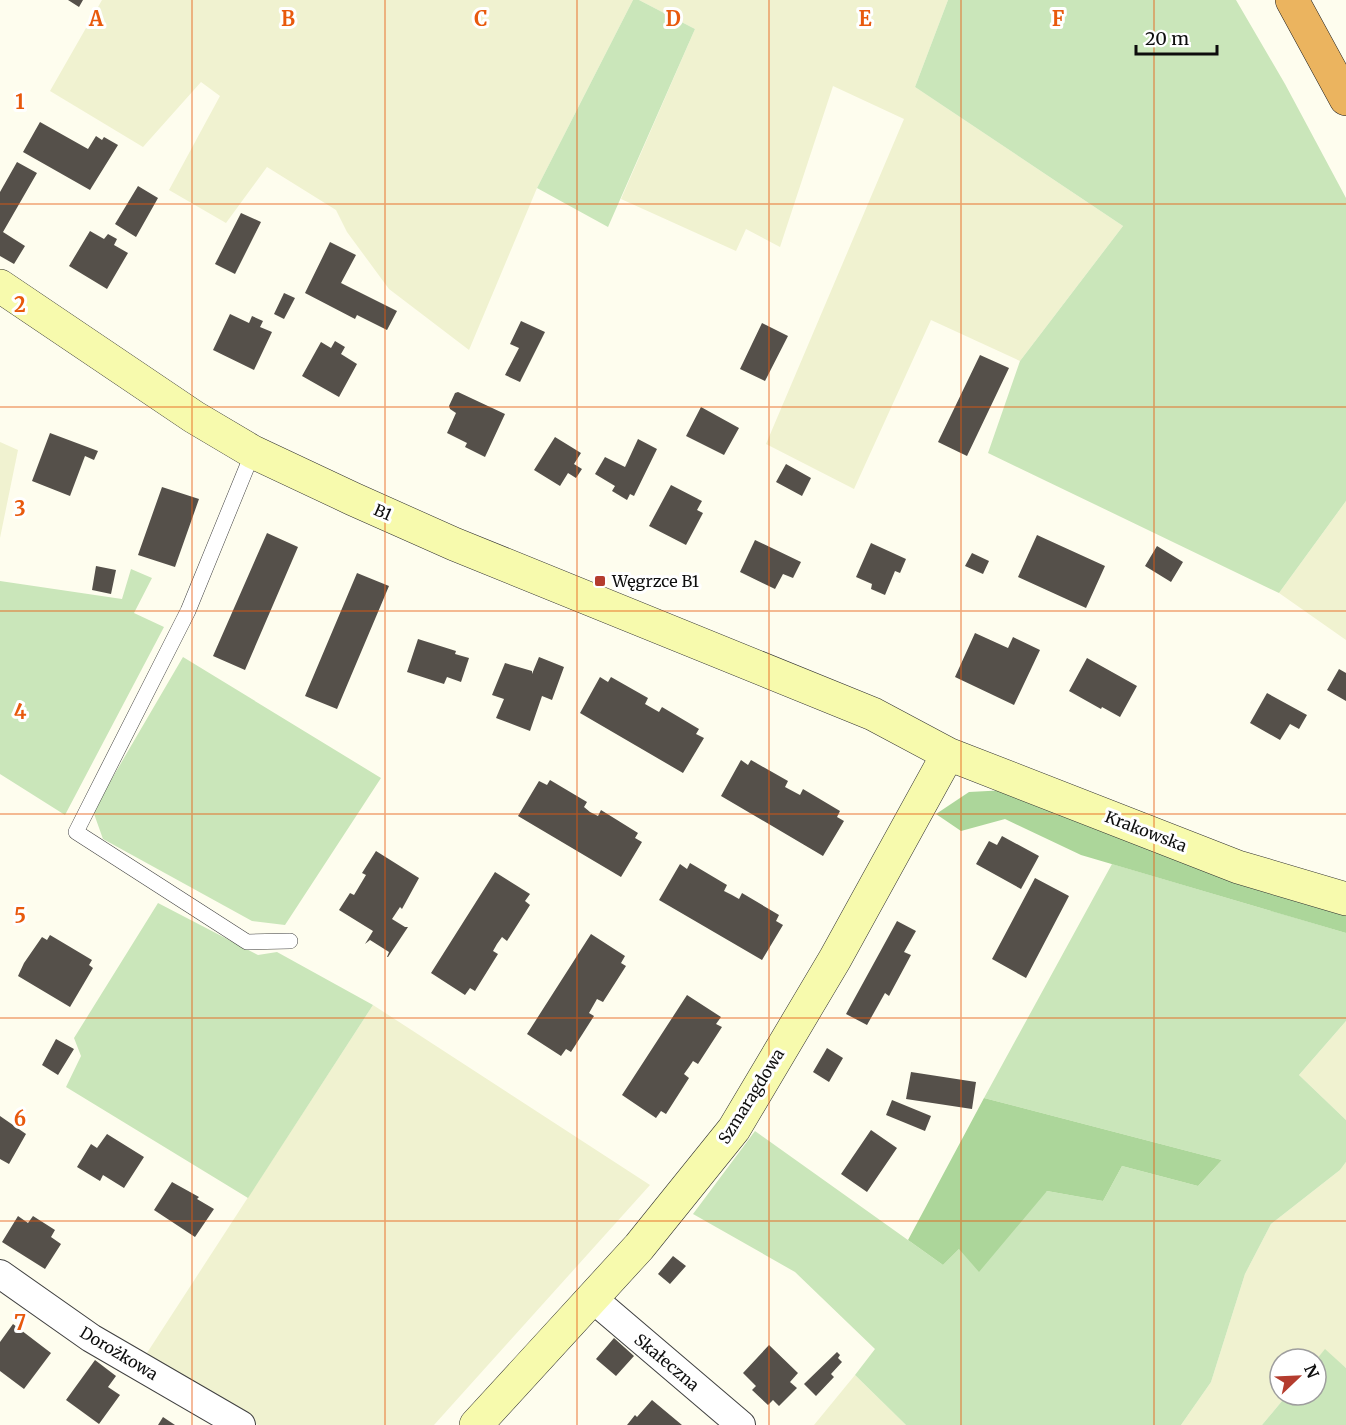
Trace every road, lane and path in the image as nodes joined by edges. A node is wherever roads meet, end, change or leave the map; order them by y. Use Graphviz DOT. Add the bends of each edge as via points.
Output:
graph roads {
  1 [pos="1292,0"];
  2 [pos="1346,99"];
  3 [pos="0,286"];
  4 [pos="253,452"];
  5 [pos="948,754"];
  6 [pos="1346,899"];
  7 [pos="290,941"];
  8 [pos="0,1274"];
  9 [pos="592,1298"];
  10 [pos="241,1425"];
  11 [pos="476,1425"];
  12 [pos="741,1425"];
  1 -- 2 [label="highway"];
  3 -- 4 [label="street, B1" via="194,417"];
  4 -- 5 [label="street, B1" via="454,544 873,714"];
  4 -- 7 [label="lane" via="188,611 76,832 247,942"];
  5 -- 6 [label="street, Krakowska" via="1238,867"];
  5 -- 9 [label="street, Szmaragdowa" via="835,959 734,1129 639,1247"];
  8 -- 10 [label="street, Dorożkowa" via="91,1338"];
  9 -- 11 [label="street, Szmaragdowa"];
  9 -- 12 [label="street, Skałeczna"];
}
